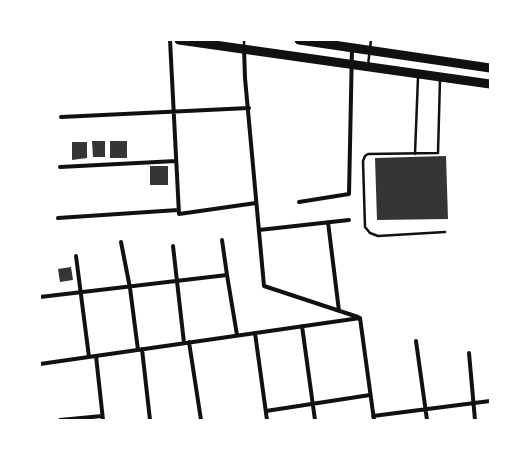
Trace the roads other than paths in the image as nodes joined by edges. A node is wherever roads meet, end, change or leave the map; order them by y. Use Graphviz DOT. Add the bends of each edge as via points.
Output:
graph roads {
  1 [pos="170,40"];
  2 [pos="179,40"];
  3 [pos="299,40"];
  4 [pos="371,40"];
  5 [pos="244,45"];
  6 [pos="352,48"];
  7 [pos="369,50"];
  8 [pos="352,65"];
  9 [pos="368,67"];
  10 [pos="490,68"];
  11 [pos="418,74"];
  12 [pos="440,77"];
  13 [pos="490,84"];
  14 [pos="249,108"];
  15 [pos="174,112"];
  16 [pos="61,117"];
  17 [pos="415,154"];
  18 [pos="176,161"];
  19 [pos="60,167"];
  20 [pos="299,202"];
  21 [pos="256,204"];
  22 [pos="178,210"];
  23 [pos="58,218"];
  24 [pos="349,220"];
  25 [pos="328,222"];
  26 [pos="259,230"];
  27 [pos="445,232"];
  28 [pos="222,240"];
  29 [pos="121,242"];
  30 [pos="172,246"];
  31 [pos="76,256"];
  32 [pos="227,275"];
  33 [pos="178,282"];
  34 [pos="130,288"];
  35 [pos="80,293"];
  36 [pos="40,297"];
  37 [pos="339,311"];
  38 [pos="360,318"];
  39 [pos="302,326"];
  40 [pos="255,333"];
  41 [pos="237,335"];
  42 [pos="416,341"];
  43 [pos="187,343"];
  44 [pos="140,349"];
  45 [pos="469,353"];
  46 [pos="96,356"];
  47 [pos="89,357"];
  48 [pos="40,364"];
  49 [pos="370,395"];
  50 [pos="490,400"];
  51 [pos="313,403"];
  52 [pos="473,403"];
  53 [pos="426,409"];
  54 [pos="266,411"];
  55 [pos="102,418"];
  56 [pos="374,418"];
  57 [pos="60,420"];
  58 [pos="150,420"];
  59 [pos="201,420"];
  60 [pos="267,420"];
  61 [pos="315,420"];
  62 [pos="427,420"];
  63 [pos="475,420"];
  1 -- 15 [label="street"];
  2 -- 5 [label="highway"];
  3 -- 6 [label="highway"];
  4 -- 7 [label="lane"];
  5 -- 8 [label="highway"];
  5 -- 14 [label="street"];
  6 -- 7 [label="highway"];
  6 -- 8 [label="street"];
  7 -- 9 [label="lane"];
  7 -- 10 [label="highway"];
  8 -- 9 [label="highway"];
  8 -- 20 [label="street" via="349,194"];
  9 -- 11 [label="highway"];
  11 -- 12 [label="highway"];
  11 -- 17 [label="lane"];
  12 -- 13 [label="highway"];
  12 -- 17 [label="lane" via="439,149 436,154"];
  14 -- 15 [label="street"];
  14 -- 21 [label="street"];
  15 -- 16 [label="street"];
  15 -- 18 [label="street"];
  17 -- 27 [label="lane" via="365,156 365,227 370,234 378,236"];
  18 -- 19 [label="street"];
  18 -- 22 [label="street"];
  21 -- 22 [label="street" via="179,214"];
  21 -- 26 [label="street"];
  22 -- 23 [label="street"];
  24 -- 25 [label="street"];
  25 -- 26 [label="street"];
  25 -- 37 [label="street"];
  26 -- 37 [label="street" via="264,286"];
  28 -- 32 [label="street"];
  29 -- 34 [label="street"];
  30 -- 33 [label="street"];
  31 -- 35 [label="street"];
  32 -- 33 [label="street"];
  32 -- 41 [label="street"];
  33 -- 34 [label="street"];
  33 -- 43 [label="street"];
  34 -- 35 [label="street"];
  34 -- 44 [label="street"];
  35 -- 36 [label="street"];
  35 -- 47 [label="street"];
  37 -- 38 [label="street"];
  38 -- 39 [label="street"];
  38 -- 49 [label="street"];
  39 -- 40 [label="street"];
  39 -- 51 [label="street"];
  40 -- 41 [label="street"];
  40 -- 54 [label="street"];
  41 -- 43 [label="street"];
  42 -- 53 [label="street"];
  43 -- 44 [label="street"];
  43 -- 59 [label="street"];
  44 -- 46 [label="street"];
  44 -- 58 [label="street"];
  45 -- 52 [label="street"];
  46 -- 47 [label="street"];
  46 -- 55 [label="street"];
  47 -- 48 [label="street"];
  49 -- 51 [label="street"];
  49 -- 56 [label="street"];
  50 -- 52 [label="street"];
  51 -- 54 [label="street"];
  51 -- 61 [label="street"];
  52 -- 53 [label="street"];
  52 -- 63 [label="street"];
  53 -- 56 [label="street"];
  53 -- 62 [label="street"];
  54 -- 60 [label="street"];
  55 -- 57 [label="street"];
}
